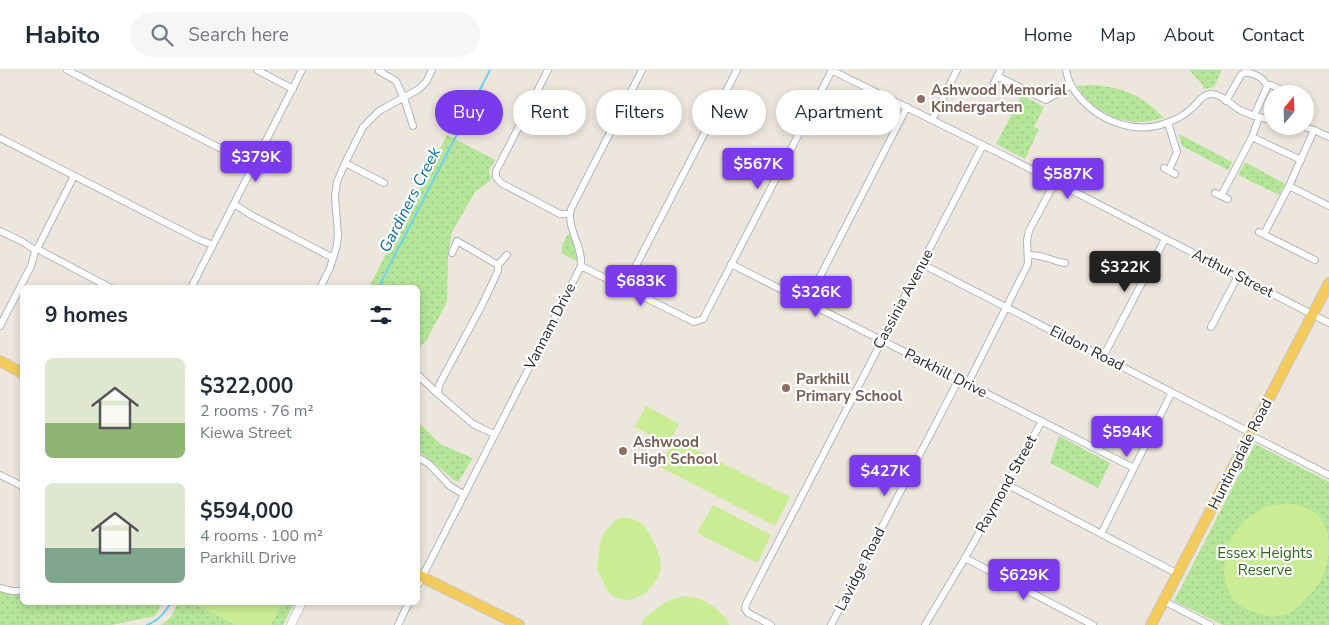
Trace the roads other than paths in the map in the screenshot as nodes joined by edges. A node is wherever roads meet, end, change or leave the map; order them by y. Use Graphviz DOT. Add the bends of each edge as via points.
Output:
graph roads {
  1 [pos="68,70"];
  2 [pos="257,70"];
  3 [pos="302,70"];
  4 [pos="432,70"];
  5 [pos="548,70"];
  6 [pos="642,70"];
  7 [pos="736,70"];
  8 [pos="831,70"];
  9 [pos="958,70"];
  10 [pos="1066,70"];
  11 [pos="379,71"];
  12 [pos="997,77"];
  13 [pos="1267,84"];
  14 [pos="1071,85"];
  15 [pos="1271,85"];
  16 [pos="293,89"];
  17 [pos="404,98"];
  18 [pos="1226,101"];
  19 [pos="907,107"];
  20 [pos="1257,117"];
  21 [pos="1264,118"];
  22 [pos="932,120"];
  23 [pos="1168,123"];
  24 [pos="413,126"];
  25 [pos="1314,130"];
  26 [pos="1312,135"];
  27 [pos="1252,137"];
  28 [pos="1329,137"];
  29 [pos="0,138"];
  30 [pos="982,145"];
  31 [pos="1301,160"];
  32 [pos="345,163"];
  33 [pos="253,165"];
  34 [pos="1175,174"];
  35 [pos="74,176"];
  36 [pos="1055,182"];
  37 [pos="384,183"];
  38 [pos="1289,186"];
  39 [pos="1221,196"];
  40 [pos="233,206"];
  41 [pos="1329,206"];
  42 [pos="570,214"];
  43 [pos="0,231"];
  44 [pos="1165,238"];
  45 [pos="212,246"];
  46 [pos="37,250"];
  47 [pos="452,253"];
  48 [pos="507,255"];
  49 [pos="334,256"];
  50 [pos="1028,256"];
  51 [pos="1315,260"];
  52 [pos="1065,263"];
  53 [pos="731,264"];
  54 [pos="922,264"];
  55 [pos="498,266"];
  56 [pos="581,266"];
  57 [pos="1238,276"];
  58 [pos="1329,282"];
  59 [pos="21,285"];
  60 [pos="106,285"];
  61 [pos="193,285"];
  62 [pos="322,285"];
  63 [pos="20,287"];
  64 [pos="625,287"];
  65 [pos="807,302"];
  66 [pos="1007,307"];
  67 [pos="1312,315"];
  68 [pos="1329,323"];
  69 [pos="0,326"];
  70 [pos="1211,327"];
  71 [pos="882,340"];
  72 [pos="1103,357"];
  73 [pos="0,361"];
  74 [pos="20,372"];
  75 [pos="420,377"];
  76 [pos="959,379"];
  77 [pos="968,383"];
  78 [pos="1172,392"];
  79 [pos="438,394"];
  80 [pos="1042,421"];
  81 [pos="494,434"];
  82 [pos="1250,434"];
  83 [pos="420,458"];
  84 [pos="1134,468"];
  85 [pos="0,475"];
  86 [pos="1329,475"];
  87 [pos="1006,484"];
  88 [pos="20,485"];
  89 [pos="463,494"];
  90 [pos="1101,534"];
  91 [pos="965,558"];
  92 [pos="1178,574"];
  93 [pos="420,577"];
  94 [pos="420,579"];
  95 [pos="0,588"];
  96 [pos="20,591"];
  97 [pos="1164,601"];
  98 [pos="301,605"];
  99 [pos="408,605"];
  100 [pos="515,624"];
  101 [pos="291,625"];
  102 [pos="398,625"];
  103 [pos="772,625"];
  104 [pos="831,625"];
  105 [pos="925,625"];
  106 [pos="1092,625"];
  107 [pos="1151,625"];
  108 [pos="1210,625"];
  1 -- 33 [label="street"];
  2 -- 16 [label="street"];
  3 -- 16 [label="street"];
  4 -- 17 [label="street" via="426,82"];
  5 -- 42 [label="street" via="496,171 496,177 501,184 560,214"];
  6 -- 42 [label="street"];
  7 -- 64 [label="street"];
  8 -- 19 [label="street, Arthur Street"];
  8 -- 53 [label="street"];
  9 -- 22 [label="street"];
  10 -- 14 [label="street"];
  11 -- 17 [label="street" via="396,81"];
  12 -- 14 [label="street" via="1046,100"];
  13 -- 15 [label="street"];
  13 -- 18 [label="street" via="1253,74 1244,73"];
  13 -- 20 [label="street"];
  14 -- 23 [label="street" via="1084,103 1109,120 1140,127"];
  16 -- 33 [label="street"];
  17 -- 24 [label="street"];
  17 -- 32 [label="street" via="378,111 363,127"];
  18 -- 20 [label="street"];
  18 -- 23 [label="street" via="1214,94 1206,95 1190,110"];
  19 -- 22 [label="street, Arthur Street"];
  19 -- 65 [label="street"];
  20 -- 21 [label="street"];
  20 -- 27 [label="street"];
  22 -- 30 [label="street, Arthur Street"];
  23 -- 34 [label="street" via="1177,152 1166,169"];
  25 -- 28 [label="street"];
  26 -- 31 [label="street"];
  27 -- 31 [label="street"];
  27 -- 39 [label="street"];
  29 -- 35 [label="street"];
  30 -- 36 [label="street, Arthur Street"];
  30 -- 54 [label="street, Cassinia Avenue"];
  31 -- 38 [label="street"];
  32 -- 37 [label="street"];
  32 -- 49 [label="street" via="335,196 338,235"];
  33 -- 40 [label="street"];
  35 -- 45 [label="street"];
  35 -- 46 [label="street"];
  36 -- 44 [label="street, Arthur Street"];
  36 -- 50 [label="street" via="1029,231"];
  38 -- 41 [label="street"];
  38 -- 51 [label="street" via="1262,233"];
  40 -- 45 [label="street"];
  40 -- 49 [label="street" via="323,254"];
  42 -- 56 [label="street, Vannam Drive"];
  43 -- 46 [label="street"];
  44 -- 57 [label="street, Arthur Street"];
  44 -- 72 [label="street"];
  45 -- 61 [label="street"];
  46 -- 59 [label="street"];
  46 -- 60 [label="street"];
  47 -- 55 [label="street" via="457,241"];
  48 -- 55 [label="street"];
  49 -- 62 [label="street"];
  50 -- 52 [label="street" via="1038,255"];
  50 -- 66 [label="street" via="1028,264"];
  53 -- 64 [label="street" via="703,319 694,322"];
  53 -- 65 [label="street, Parkhill Drive"];
  54 -- 66 [label="street, Eildon Road"];
  54 -- 71 [label="street, Cassinia Avenue"];
  55 -- 79 [label="street" via="482,306 439,385"];
  56 -- 64 [label="street"];
  56 -- 81 [label="street, Vannam Drive"];
  57 -- 67 [label="street, Arthur Street"];
  57 -- 70 [label="street"];
  58 -- 67 [label="main road, Huntingdale Road"];
  63 -- 69 [label="street"];
  65 -- 71 [label="street, Parkhill Drive"];
  66 -- 72 [label="street, Eildon Road"];
  66 -- 77 [label="street"];
  67 -- 68 [label="street, Arthur Street"];
  67 -- 82 [label="main road, Huntingdale Road"];
  71 -- 76 [label="street, Parkhill Drive"];
  71 -- 103 [label="street, Cassinia Avenue" via="746,604 748,613"];
  72 -- 78 [label="street, Eildon Road"];
  73 -- 74 [label="main road"];
  75 -- 79 [label="street"];
  76 -- 77 [label="street, Parkhill Drive"];
  76 -- 104 [label="street, Lavidge Road"];
  77 -- 80 [label="street, Parkhill Drive"];
  78 -- 82 [label="street, Eildon Road"];
  78 -- 84 [label="street"];
  79 -- 81 [label="street" via="473,424"];
  80 -- 84 [label="street, Parkhill Drive"];
  80 -- 87 [label="street, Raymond Street"];
  81 -- 89 [label="street, Vannam Drive"];
  82 -- 86 [label="street, Eildon Road"];
  82 -- 92 [label="main road, Huntingdale Road"];
  83 -- 89 [label="street"];
  84 -- 90 [label="street"];
  85 -- 88 [label="street"];
  87 -- 90 [label="street"];
  87 -- 91 [label="street, Raymond Street"];
  89 -- 93 [label="street, Vannam Drive"];
  90 -- 92 [label="street"];
  91 -- 105 [label="street, Raymond Street"];
  91 -- 106 [label="street"];
  92 -- 97 [label="main road, Huntingdale Road"];
  94 -- 100 [label="main road"];
  95 -- 96 [label="street"];
  97 -- 107 [label="main road, Huntingdale Road"];
  97 -- 108 [label="street"];
  98 -- 101 [label="street"];
  99 -- 102 [label="street"];
}
